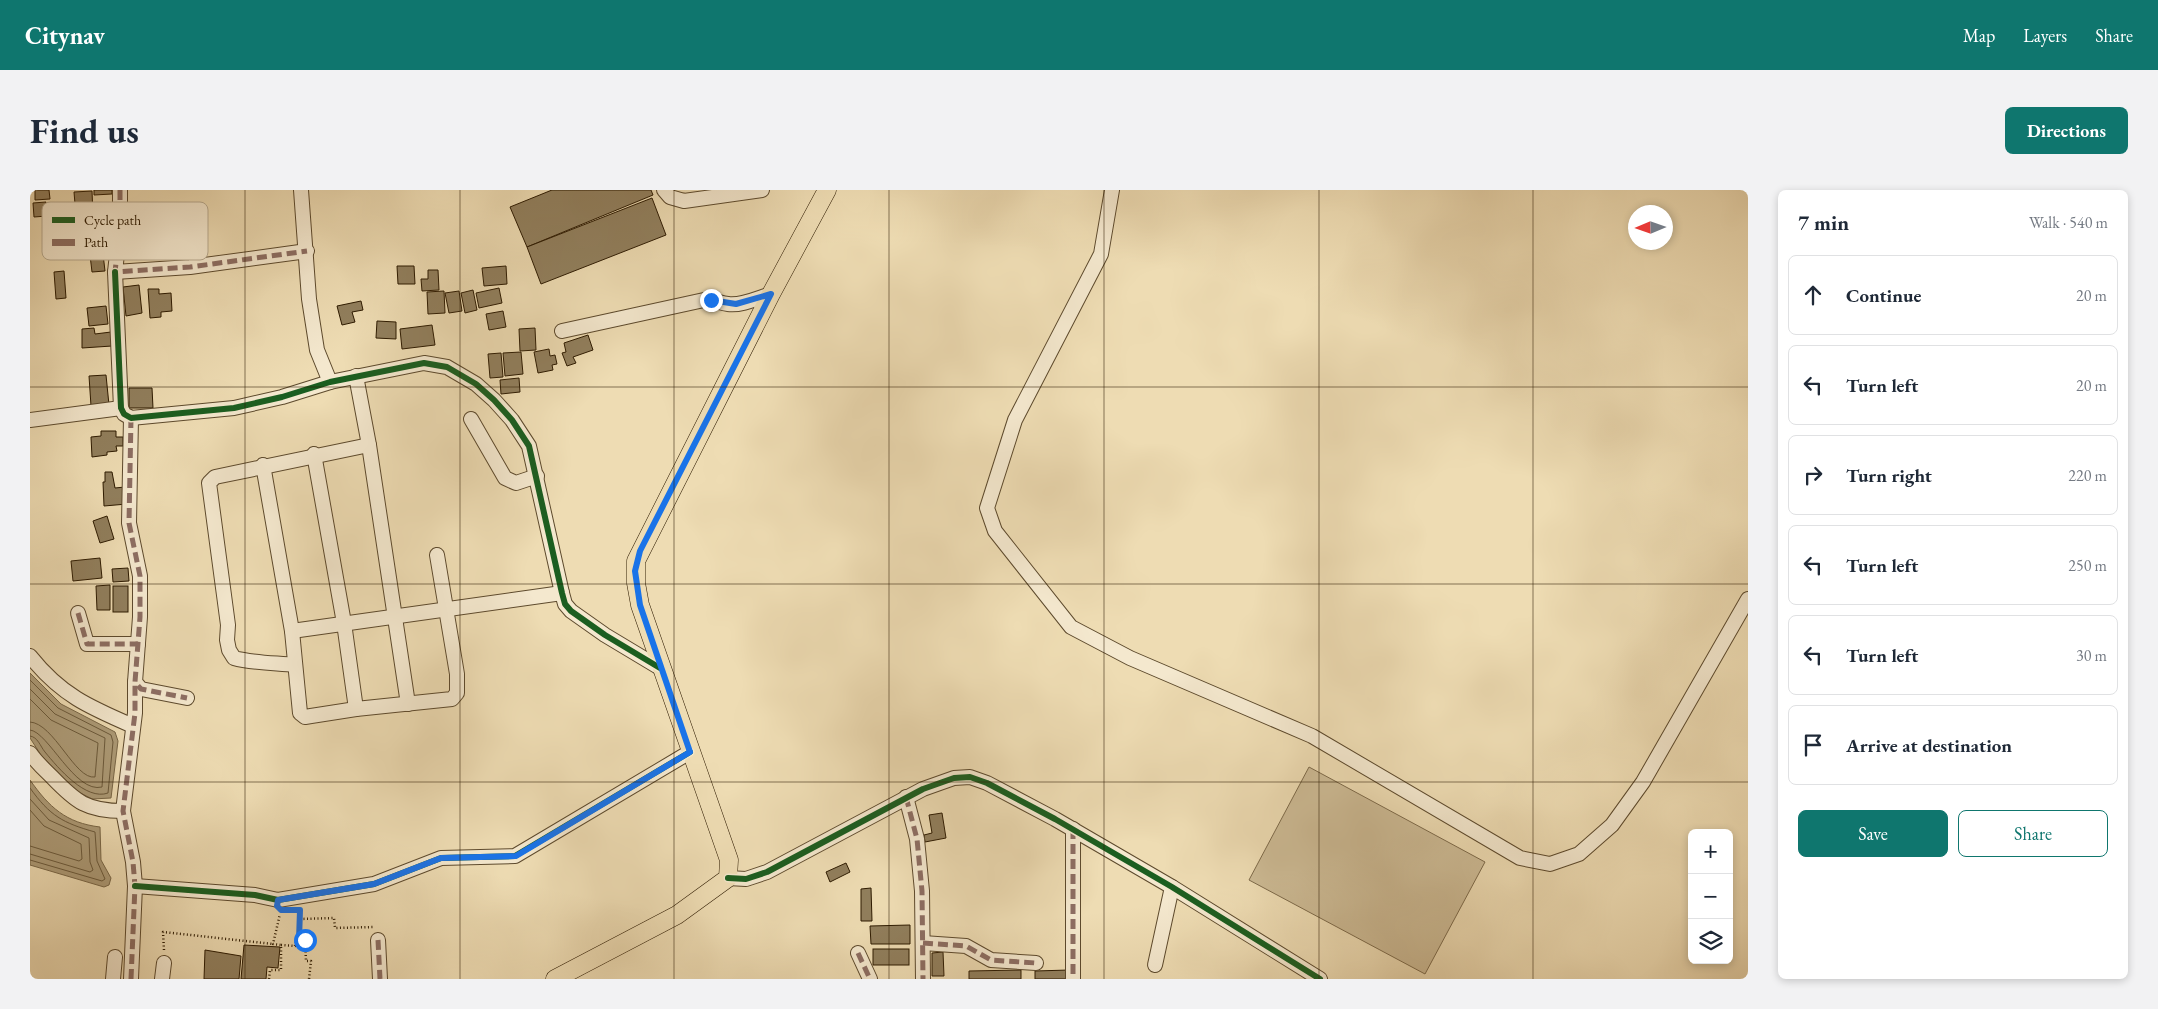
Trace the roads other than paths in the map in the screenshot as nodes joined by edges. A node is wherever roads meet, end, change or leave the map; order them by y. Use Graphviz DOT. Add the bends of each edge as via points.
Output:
graph roads {
  1 [pos="301,190"];
  2 [pos="664,190"];
  3 [pos="762,190"];
  4 [pos="827,190"];
  5 [pos="1112,190"];
  6 [pos="307,251"];
  7 [pos="116,260"];
  8 [pos="115,272"];
  9 [pos="771,294"];
  10 [pos="562,331"];
  11 [pos="356,376"];
  12 [pos="330,382"];
  13 [pos="121,408"];
  14 [pos="131,418"];
  15 [pos="471,418"];
  16 [pos="30,420"];
  17 [pos="369,445"];
  18 [pos="314,454"];
  19 [pos="263,466"];
  20 [pos="537,476"];
  21 [pos="437,555"];
  22 [pos="562,593"];
  23 [pos="1748,599"];
  24 [pos="447,609"];
  25 [pos="78,613"];
  26 [pos="395,617"];
  27 [pos="344,623"];
  28 [pos="292,631"];
  29 [pos="138,644"];
  30 [pos="30,656"];
  31 [pos="295,665"];
  32 [pos="660,668"];
  33 [pos="135,682"];
  34 [pos="186,698"];
  35 [pos="408,704"];
  36 [pos="356,709"];
  37 [pos="133,726"];
  38 [pos="690,752"];
  39 [pos="30,754"];
  40 [pos="906,797"];
  41 [pos="123,811"];
  42 [pos="1073,829"];
  43 [pos="728,878"];
  44 [pos="135,886"];
  45 [pos="1172,887"];
  46 [pos="378,940"];
  47 [pos="923,943"];
  48 [pos="858,953"];
  49 [pos="115,957"];
  50 [pos="164,963"];
  51 [pos="1036,963"];
  52 [pos="1155,965"];
  53 [pos="113,979"];
  54 [pos="131,979"];
  55 [pos="162,979"];
  56 [pos="380,979"];
  57 [pos="555,979"];
  58 [pos="870,979"];
  59 [pos="923,979"];
  60 [pos="1073,979"];
  61 [pos="1320,979"];
  1 -- 6 [label="street"];
  2 -- 3 [label="street" via="670,197 684,201"];
  4 -- 9 [label="main road"];
  5 -- 23 [label="street" via="1101,254 1015,420 987,508 995,531 1071,627 1130,658 1312,736 1520,858 1550,864 1579,854 1612,825 1643,782"];
  6 -- 8 [label="street" via="182,268"];
  6 -- 12 [label="street" via="309,298 317,350"];
  7 -- 8 [label="street"];
  8 -- 13 [label="street"];
  9 -- 10 [label="street" via="736,304 716,300 687,303"];
  9 -- 32 [label="main road" via="636,561 638,597"];
  11 -- 12 [label="street"];
  11 -- 17 [label="street"];
  11 -- 20 [label="street" via="424,363 447,366 476,384 512,420 529,446"];
  12 -- 14 [label="street" via="234,408"];
  13 -- 14 [label="street"];
  13 -- 16 [label="street"];
  14 -- 29 [label="street" via="129,523 140,576"];
  15 -- 20 [label="street" via="505,478 516,483"];
  17 -- 18 [label="street"];
  17 -- 26 [label="street"];
  18 -- 19 [label="street"];
  18 -- 27 [label="street"];
  19 -- 28 [label="street"];
  19 -- 31 [label="street" via="215,477 208,485 228,624 227,640 234,658 246,662 258,660"];
  20 -- 22 [label="street"];
  21 -- 24 [label="street"];
  22 -- 24 [label="street"];
  22 -- 32 [label="street" via="571,611"];
  24 -- 26 [label="street"];
  24 -- 35 [label="street" via="457,693 452,699"];
  25 -- 29 [label="street" via="87,644"];
  26 -- 27 [label="street"];
  26 -- 35 [label="street"];
  27 -- 28 [label="street"];
  27 -- 36 [label="street"];
  28 -- 31 [label="street"];
  29 -- 33 [label="street"];
  30 -- 37 [label="street" via="72,698"];
  31 -- 36 [label="street" via="300,713 305,717"];
  32 -- 38 [label="main road"];
  33 -- 34 [label="street" via="141,688"];
  33 -- 37 [label="street"];
  35 -- 36 [label="street"];
  37 -- 41 [label="street"];
  38 -- 43 [label="main road" via="729,860"];
  38 -- 44 [label="street" via="516,856 441,858 374,884 279,905 255,895"];
  39 -- 41 [label="street" via="72,798 86,807"];
  40 -- 42 [label="street" via="939,782 970,777"];
  40 -- 43 [label="street" via="767,872 746,879"];
  40 -- 47 [label="street" via="917,839"];
  41 -- 44 [label="street"];
  42 -- 45 [label="street"];
  42 -- 60 [label="street"];
  43 -- 57 [label="main road" via="677,915"];
  44 -- 54 [label="street"];
  45 -- 52 [label="street"];
  45 -- 61 [label="street"];
  46 -- 56 [label="street"];
  47 -- 51 [label="street" via="966,946 991,960"];
  47 -- 59 [label="street"];
  48 -- 58 [label="street"];
  49 -- 53 [label="street"];
  50 -- 55 [label="street"];
}
